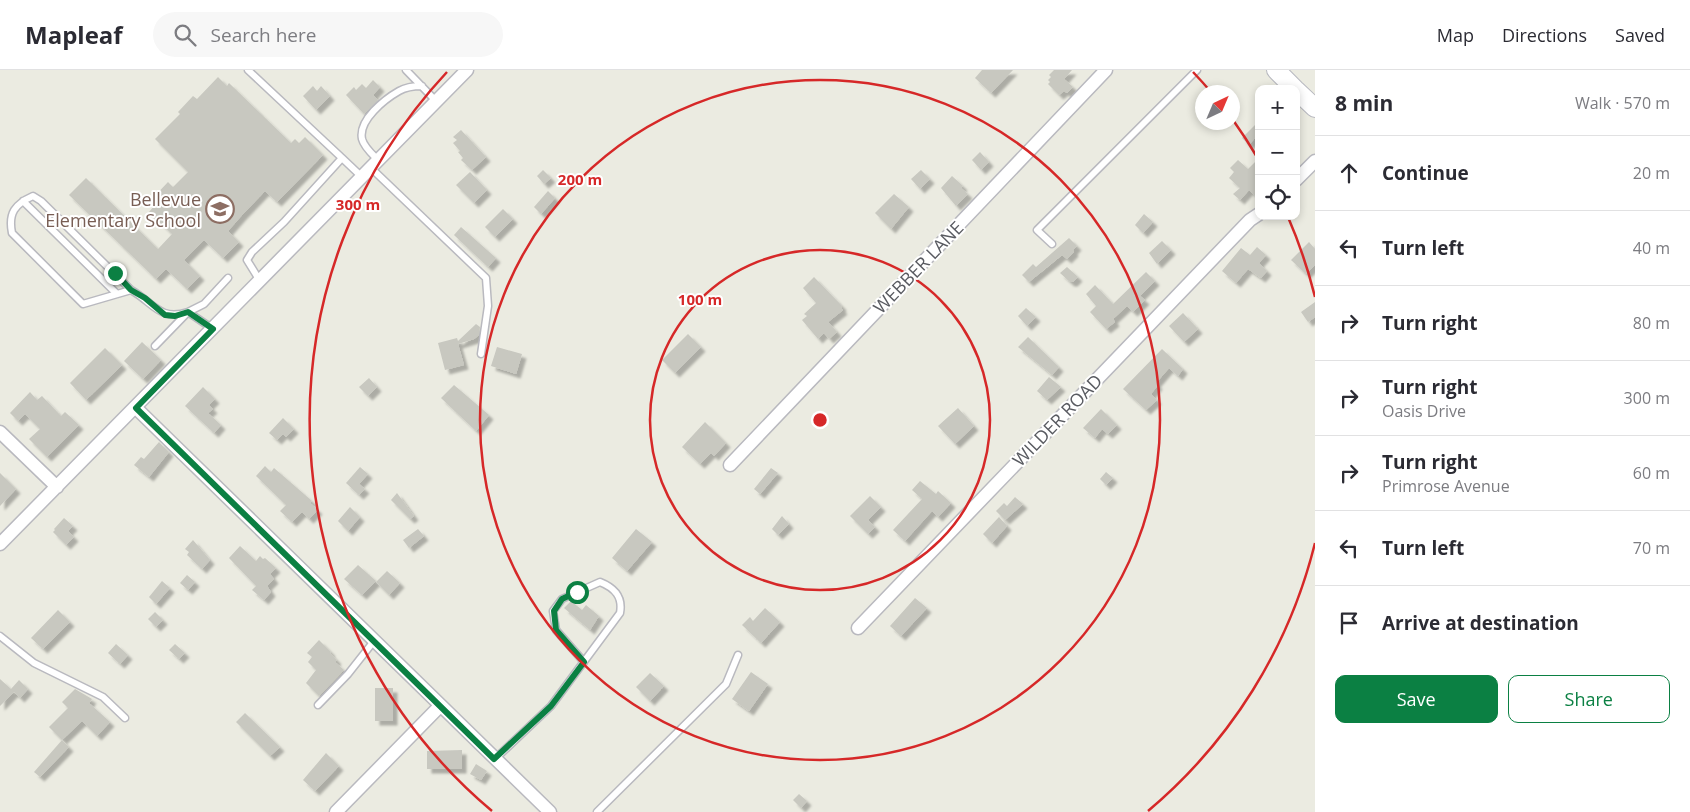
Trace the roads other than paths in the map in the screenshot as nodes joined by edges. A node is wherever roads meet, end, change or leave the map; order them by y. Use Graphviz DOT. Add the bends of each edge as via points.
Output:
graph roads {
  1 [pos="248,70"];
  2 [pos="406,70"];
  3 [pos="467,70"];
  4 [pos="1106,70"];
  5 [pos="1197,70"];
  6 [pos="1276,70"];
  7 [pos="1292,85"];
  8 [pos="422,86"];
  9 [pos="1300,93"];
  10 [pos="436,101"];
  11 [pos="1315,108"];
  12 [pos="342,158"];
  13 [pos="1315,161"];
  14 [pos="371,168"];
  15 [pos="1300,176"];
  16 [pos="23,201"];
  17 [pos="1255,217"];
  18 [pos="1052,244"];
  19 [pos="228,278"];
  20 [pos="260,281"];
  21 [pos="131,290"];
  22 [pos="117,294"];
  23 [pos="188,312"];
  24 [pos="213,329"];
  25 [pos="155,346"];
  26 [pos="481,354"];
  27 [pos="136,408"];
  28 [pos="0,432"];
  29 [pos="730,465"];
  30 [pos="57,487"];
  31 [pos="1,540"];
  32 [pos="858,628"];
  33 [pos="0,636"];
  34 [pos="374,641"];
  35 [pos="738,655"];
  36 [pos="584,662"];
  37 [pos="318,705"];
  38 [pos="440,706"];
  39 [pos="125,718"];
  40 [pos="494,759"];
  41 [pos="336,812"];
  42 [pos="550,812"];
  43 [pos="597,812"];
  1 -- 12 [label="lane"];
  2 -- 8 [label="lane"];
  3 -- 10 [label="street"];
  4 -- 29 [label="street, WEBBER LANE"];
  5 -- 18 [label="lane" via="1037,230"];
  6 -- 7 [label="street"];
  8 -- 10 [label="lane"];
  8 -- 14 [label="lane" via="399,90 368,118 362,129 362,139"];
  9 -- 11 [label="street"];
  10 -- 14 [label="street"];
  12 -- 14 [label="lane"];
  12 -- 20 [label="lane" via="252,252 247,260"];
  13 -- 15 [label="street"];
  14 -- 20 [label="street"];
  14 -- 26 [label="lane" via="486,278 488,306"];
  16 -- 21 [label="lane" via="33,196 41,201"];
  16 -- 22 [label="lane"];
  16 -- 22 [label="lane" via="9,220 12,233 83,304"];
  17 -- 32 [label="street, WILDER ROAD"];
  19 -- 23 [label="lane" via="204,304"];
  20 -- 24 [label="street"];
  21 -- 22 [label="lane"];
  21 -- 23 [label="lane" via="165,315"];
  23 -- 24 [label="lane"];
  23 -- 25 [label="lane"];
  24 -- 27 [label="street"];
  27 -- 30 [label="street"];
  27 -- 34 [label="street"];
  28 -- 30 [label="street"];
  30 -- 31 [label="street"];
  33 -- 39 [label="lane" via="34,663 103,697"];
  34 -- 37 [label="lane"];
  34 -- 38 [label="street"];
  35 -- 43 [label="lane" via="726,684"];
  36 -- 36 [label="lane" via="620,613 622,604 617,593 600,582 562,599 554,611 556,630"];
  36 -- 40 [label="lane" via="551,706"];
  38 -- 40 [label="street"];
  38 -- 41 [label="street"];
  40 -- 42 [label="street"];
}
